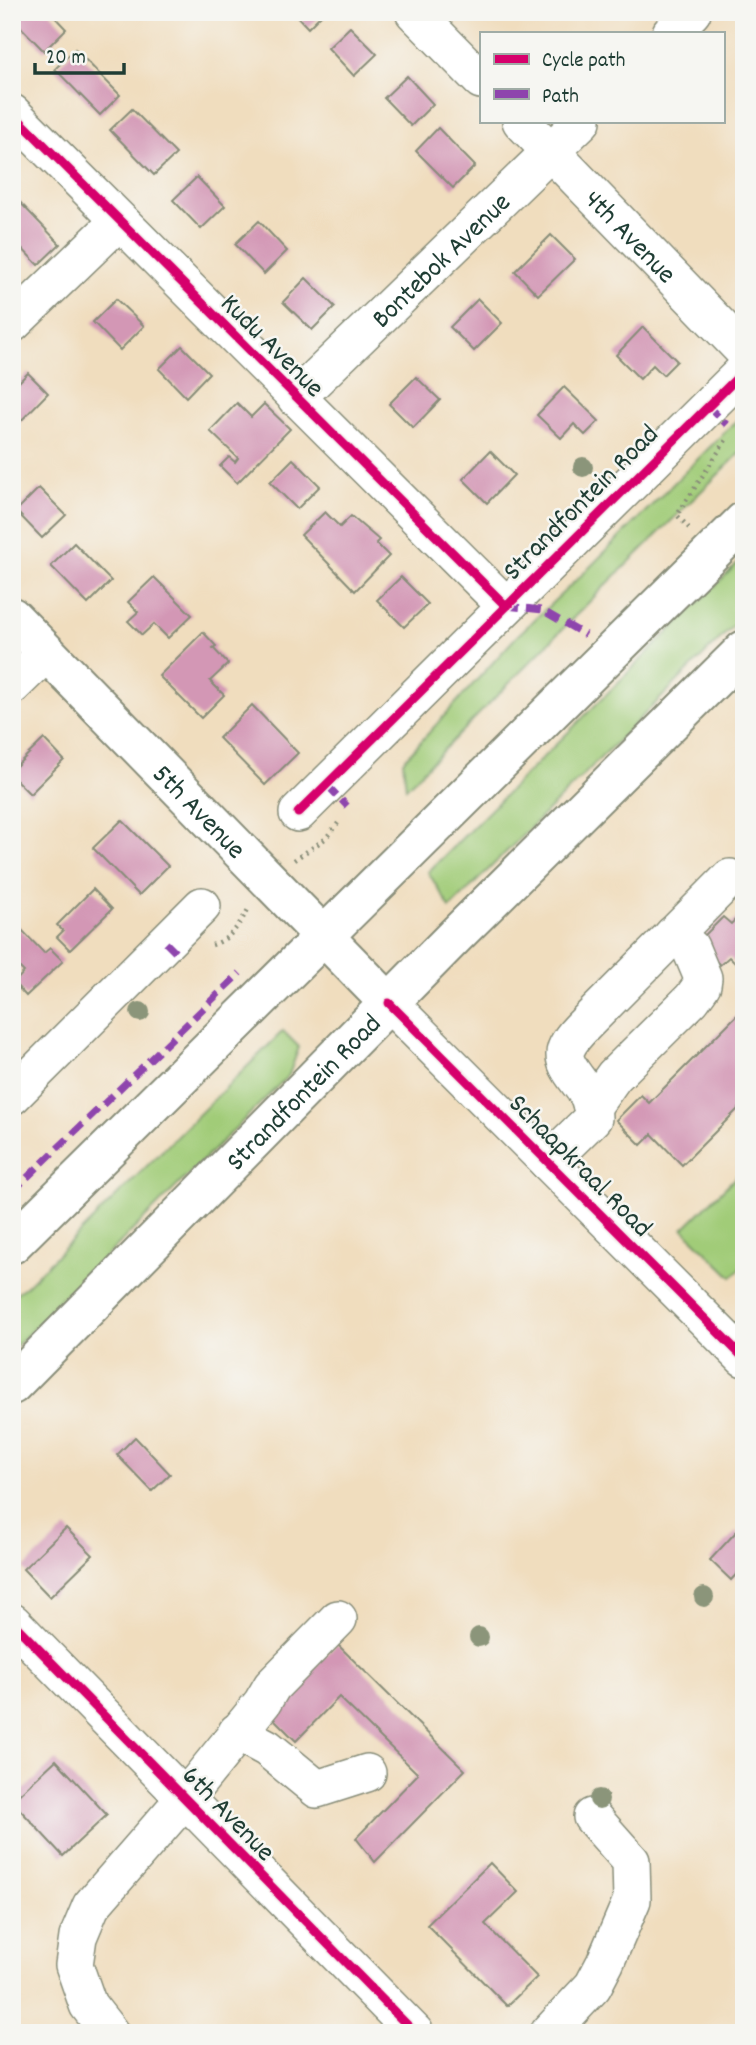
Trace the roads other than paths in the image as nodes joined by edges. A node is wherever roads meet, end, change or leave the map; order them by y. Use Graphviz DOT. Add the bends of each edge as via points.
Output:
graph roads {
  1 [pos="414,12"];
  2 [pos="692,12"];
  3 [pos="672,32"];
  4 [pos="480,79"];
  5 [pos="12,113"];
  6 [pos="523,122"];
  7 [pos="581,122"];
  8 [pos="551,151"];
  9 [pos="119,221"];
  10 [pos="12,324"];
  11 [pos="744,351"];
  12 [pos="744,371"];
  13 [pos="296,398"];
  14 [pos="744,521"];
  15 [pos="506,606"];
  16 [pos="12,617"];
  17 [pos="744,650"];
  18 [pos="46,653"];
  19 [pos="12,686"];
  20 [pos="298,813"];
  21 [pos="730,878"];
  22 [pos="202,906"];
  23 [pos="673,935"];
  24 [pos="324,937"];
  25 [pos="389,1003"];
  26 [pos="12,1096"];
  27 [pos="592,1107"];
  28 [pos="548,1162"];
  29 [pos="12,1244"];
  30 [pos="744,1358"];
  31 [pos="12,1385"];
  32 [pos="338,1619"];
  33 [pos="12,1622"];
  34 [pos="237,1732"];
  35 [pos="368,1773"];
  36 [pos="185,1798"];
  37 [pos="592,1817"];
  38 [pos="110,2033"];
  39 [pos="415,2033"];
  40 [pos="549,2033"];
  1 -- 4 [label="street"];
  2 -- 3 [label="street"];
  5 -- 9 [label="street, Kudu Avenue"];
  6 -- 8 [label="street, 4th Avenue"];
  7 -- 8 [label="street, Bontebok Avenue"];
  8 -- 11 [label="street, 4th Avenue"];
  8 -- 13 [label="street, Bontebok Avenue"];
  9 -- 10 [label="street"];
  9 -- 13 [label="street, Kudu Avenue"];
  12 -- 15 [label="street, Strandfontein Road"];
  13 -- 15 [label="street, Kudu Avenue"];
  14 -- 24 [label="main road"];
  15 -- 20 [label="street, Strandfontein Road"];
  16 -- 18 [label="main road, 5th Avenue"];
  17 -- 25 [label="main road, Strandfontein Road"];
  18 -- 19 [label="street"];
  18 -- 24 [label="main road, 5th Avenue"];
  21 -- 23 [label="street"];
  22 -- 26 [label="street"];
  23 -- 27 [label="street" via="569,1043 566,1061"];
  23 -- 27 [label="street" via="690,947 702,985 614,1076"];
  24 -- 25 [label="main road, 5th Avenue"];
  24 -- 29 [label="main road"];
  25 -- 28 [label="street, Schaapkraal Road"];
  25 -- 31 [label="main road, Strandfontein Road"];
  27 -- 28 [label="street" via="593,1118"];
  28 -- 30 [label="street, Schaapkraal Road"];
  32 -- 34 [label="street" via="272,1686"];
  33 -- 36 [label="street, 6th Avenue"];
  34 -- 35 [label="street" via="267,1748 317,1789"];
  34 -- 36 [label="street"];
  36 -- 38 [label="street" via="91,1906 78,1937 74,1965 88,2005"];
  36 -- 39 [label="street, 6th Avenue"];
  37 -- 40 [label="street" via="631,1861 632,1900 593,1986"];
}
